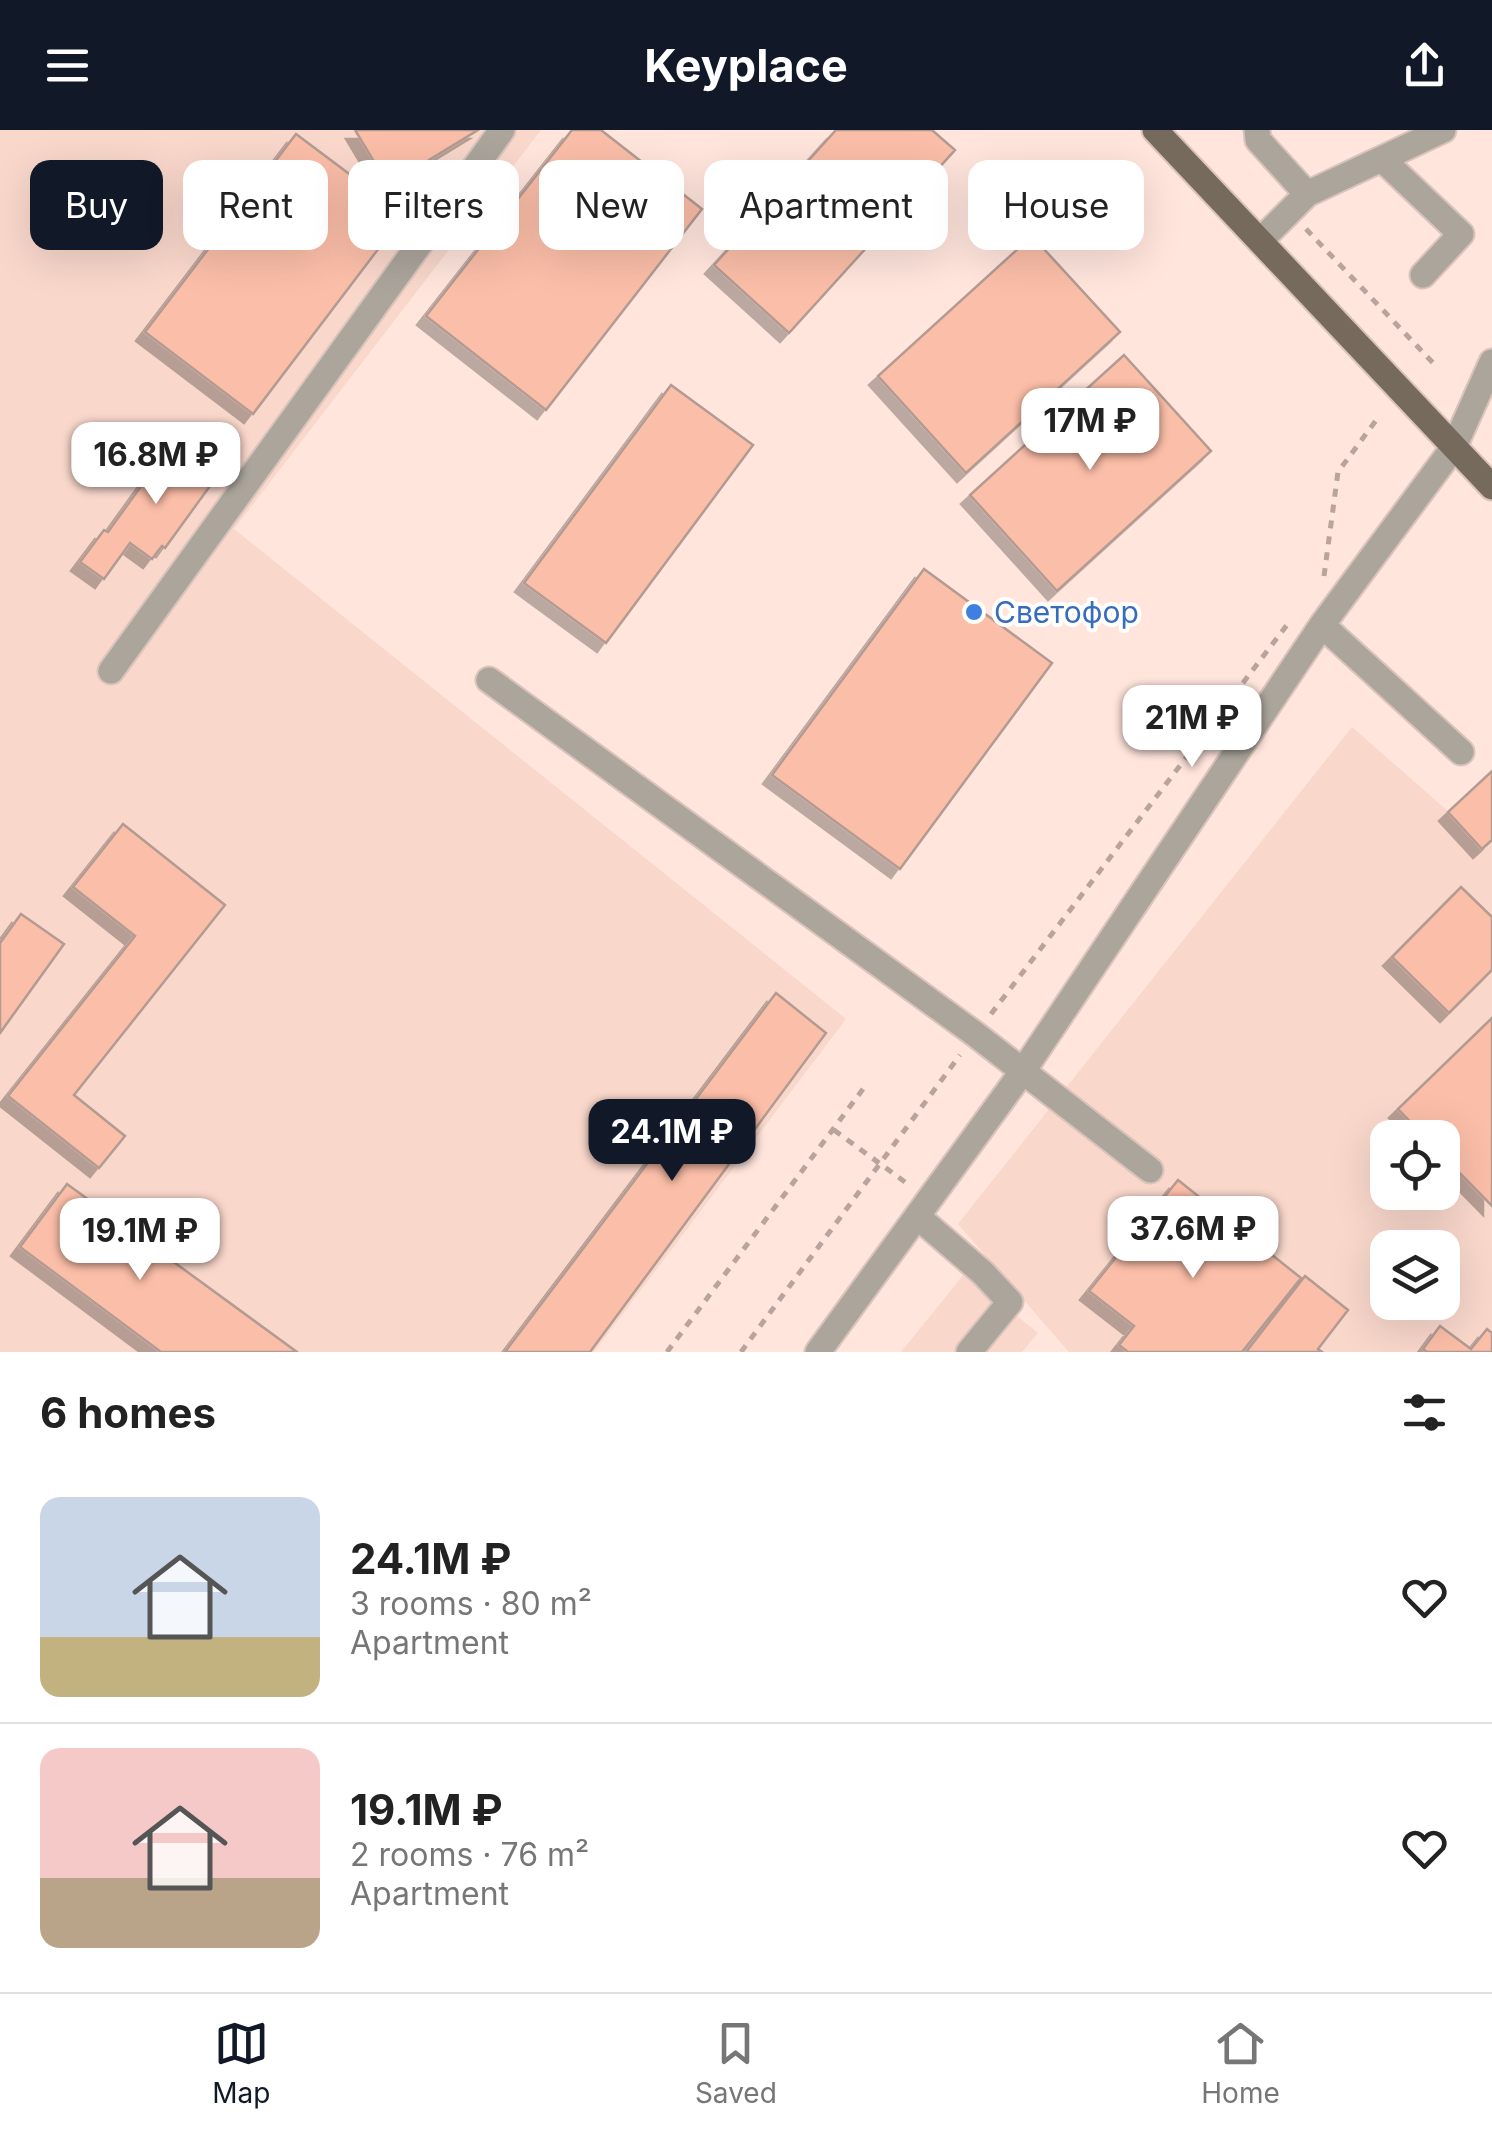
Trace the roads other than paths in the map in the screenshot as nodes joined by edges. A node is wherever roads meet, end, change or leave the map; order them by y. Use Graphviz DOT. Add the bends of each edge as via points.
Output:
graph roads {
  1 [pos="502,130"];
  2 [pos="1155,130"];
  3 [pos="1258,130"];
  4 [pos="1443,130"];
  5 [pos="1382,159"];
  6 [pos="1298,203"];
  7 [pos="1260,241"];
  8 [pos="1423,275"];
  9 [pos="1492,362"];
  10 [pos="1454,447"];
  11 [pos="1492,487"];
  12 [pos="1322,624"];
  13 [pos="111,671"];
  14 [pos="489,680"];
  15 [pos="1461,752"];
  16 [pos="1022,1071"];
  17 [pos="1150,1170"];
  18 [pos="924,1209"];
  19 [pos="818,1352"];
  20 [pos="969,1352"];
  1 -- 13 [label="street"];
  2 -- 7 [label="main road"];
  3 -- 6 [label="street"];
  4 -- 5 [label="street"];
  5 -- 6 [label="street"];
  5 -- 8 [label="street" via="1461,234"];
  6 -- 7 [label="street"];
  7 -- 10 [label="main road"];
  9 -- 10 [label="street"];
  10 -- 11 [label="main road"];
  10 -- 12 [label="street"];
  12 -- 15 [label="street"];
  12 -- 16 [label="street"];
  14 -- 16 [label="street"];
  16 -- 17 [label="street"];
  16 -- 18 [label="street"];
  18 -- 19 [label="street"];
  18 -- 20 [label="street" via="1010,1302"];
}
